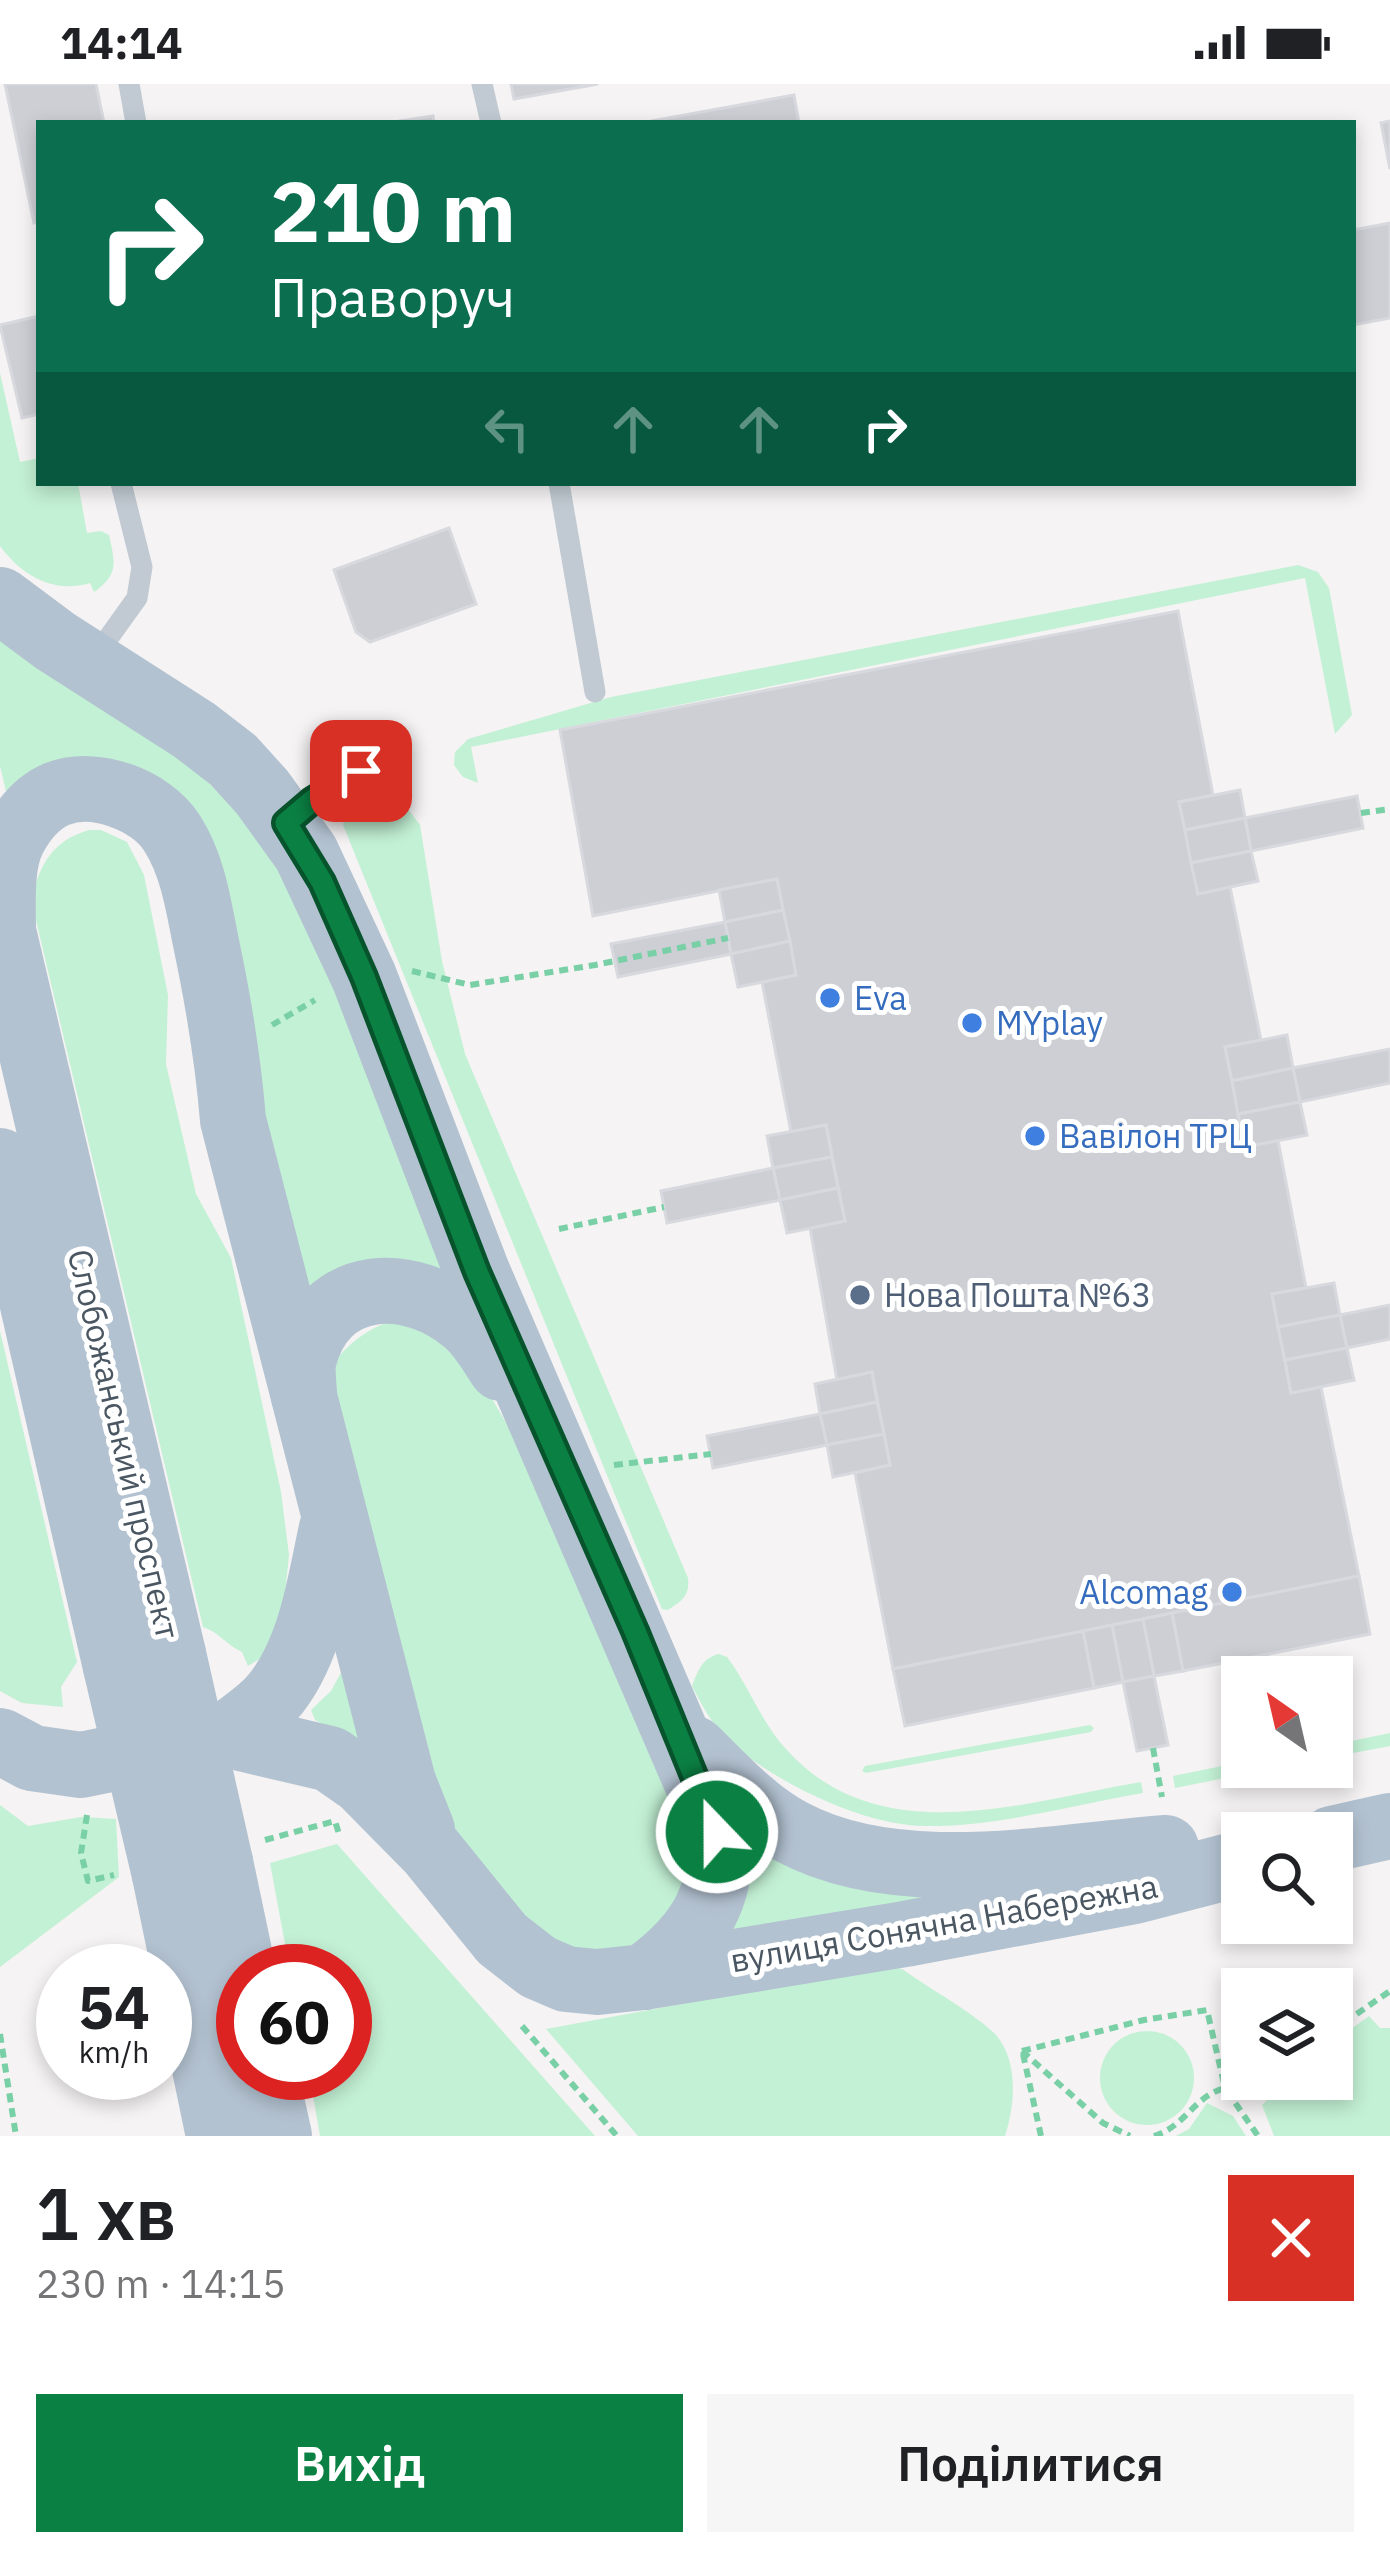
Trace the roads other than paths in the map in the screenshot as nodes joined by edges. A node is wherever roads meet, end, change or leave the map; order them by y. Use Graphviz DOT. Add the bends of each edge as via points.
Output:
graph roads {
  1 [pos="129,84"];
  2 [pos="482,84"];
  3 [pos="135,120"];
  4 [pos="490,120"];
  5 [pos="122,486"];
  6 [pos="560,486"];
  7 [pos="0,600"];
  8 [pos="90,663"];
  9 [pos="595,692"];
  10 [pos="361,771"];
  11 [pos="286,823"];
  12 [pos="2,924"];
  13 [pos="0,1161"];
  14 [pos="304,1396"];
  15 [pos="580,1456"];
  16 [pos="334,1518"];
  17 [pos="144,1660"];
  18 [pos="674,1730"];
  19 [pos="228,1735"];
  20 [pos="0,1741"];
  21 [pos="1221,1844"];
  22 [pos="430,1850"];
  23 [pos="191,1863"];
  24 [pos="1221,1868"];
  25 [pos="231,1944"];
  26 [pos="644,1977"];
  27 [pos="271,2100"];
  28 [pos="219,2136"];
  29 [pos="279,2136"];
  1 -- 3 [label="lane"];
  2 -- 4 [label="lane"];
  5 -- 8 [label="lane" via="142,567 137,598"];
  6 -- 9 [label="lane"];
  7 -- 8 [label="main road"];
  8 -- 11 [label="main road" via="233,760"];
  10 -- 11 [label="lane"];
  11 -- 15 [label="main road" via="364,977 477,1272"];
  12 -- 14 [label="main road, Слобожанський проспект" via="11,842 34,809 60,793 125,796 170,830 198,902 227,1044 233,1120"];
  12 -- 17 [label="main road, Слобожанський проспект"];
  13 -- 17 [label="main road, Слобожанський проспект"];
  14 -- 15 [label="main road" via="304,1360 337,1306 382,1289 405,1291 470,1325"];
  14 -- 16 [label="main road, Слобожанський проспект"];
  15 -- 18 [label="main road" via="659,1660"];
  16 -- 19 [label="main road" via="298,1652 273,1697"];
  16 -- 22 [label="main road, Слобожанський проспект" via="403,1782"];
  17 -- 23 [label="main road, Слобожанський проспект, bridge"];
  18 -- 21 [label="main road, вулиця Сонячна Набережна" via="790,1831 888,1861 951,1865"];
  18 -- 26 [label="main road" via="712,1816 719,1864 699,1925"];
  19 -- 20 [label="main road" via="81,1765 32,1758"];
  19 -- 22 [label="main road" via="330,1760"];
  22 -- 26 [label="main road, вулиця Сонячна Набережна" via="502,1939 538,1966 566,1979"];
  23 -- 25 [label="main road, Слобожанський проспект"];
  23 -- 28 [label="main road, Слобожанський проспект"];
  24 -- 26 [label="main road, вулиця Сонячна Набережна" via="1112,1895"];
  27 -- 29 [label="main road"];
}
